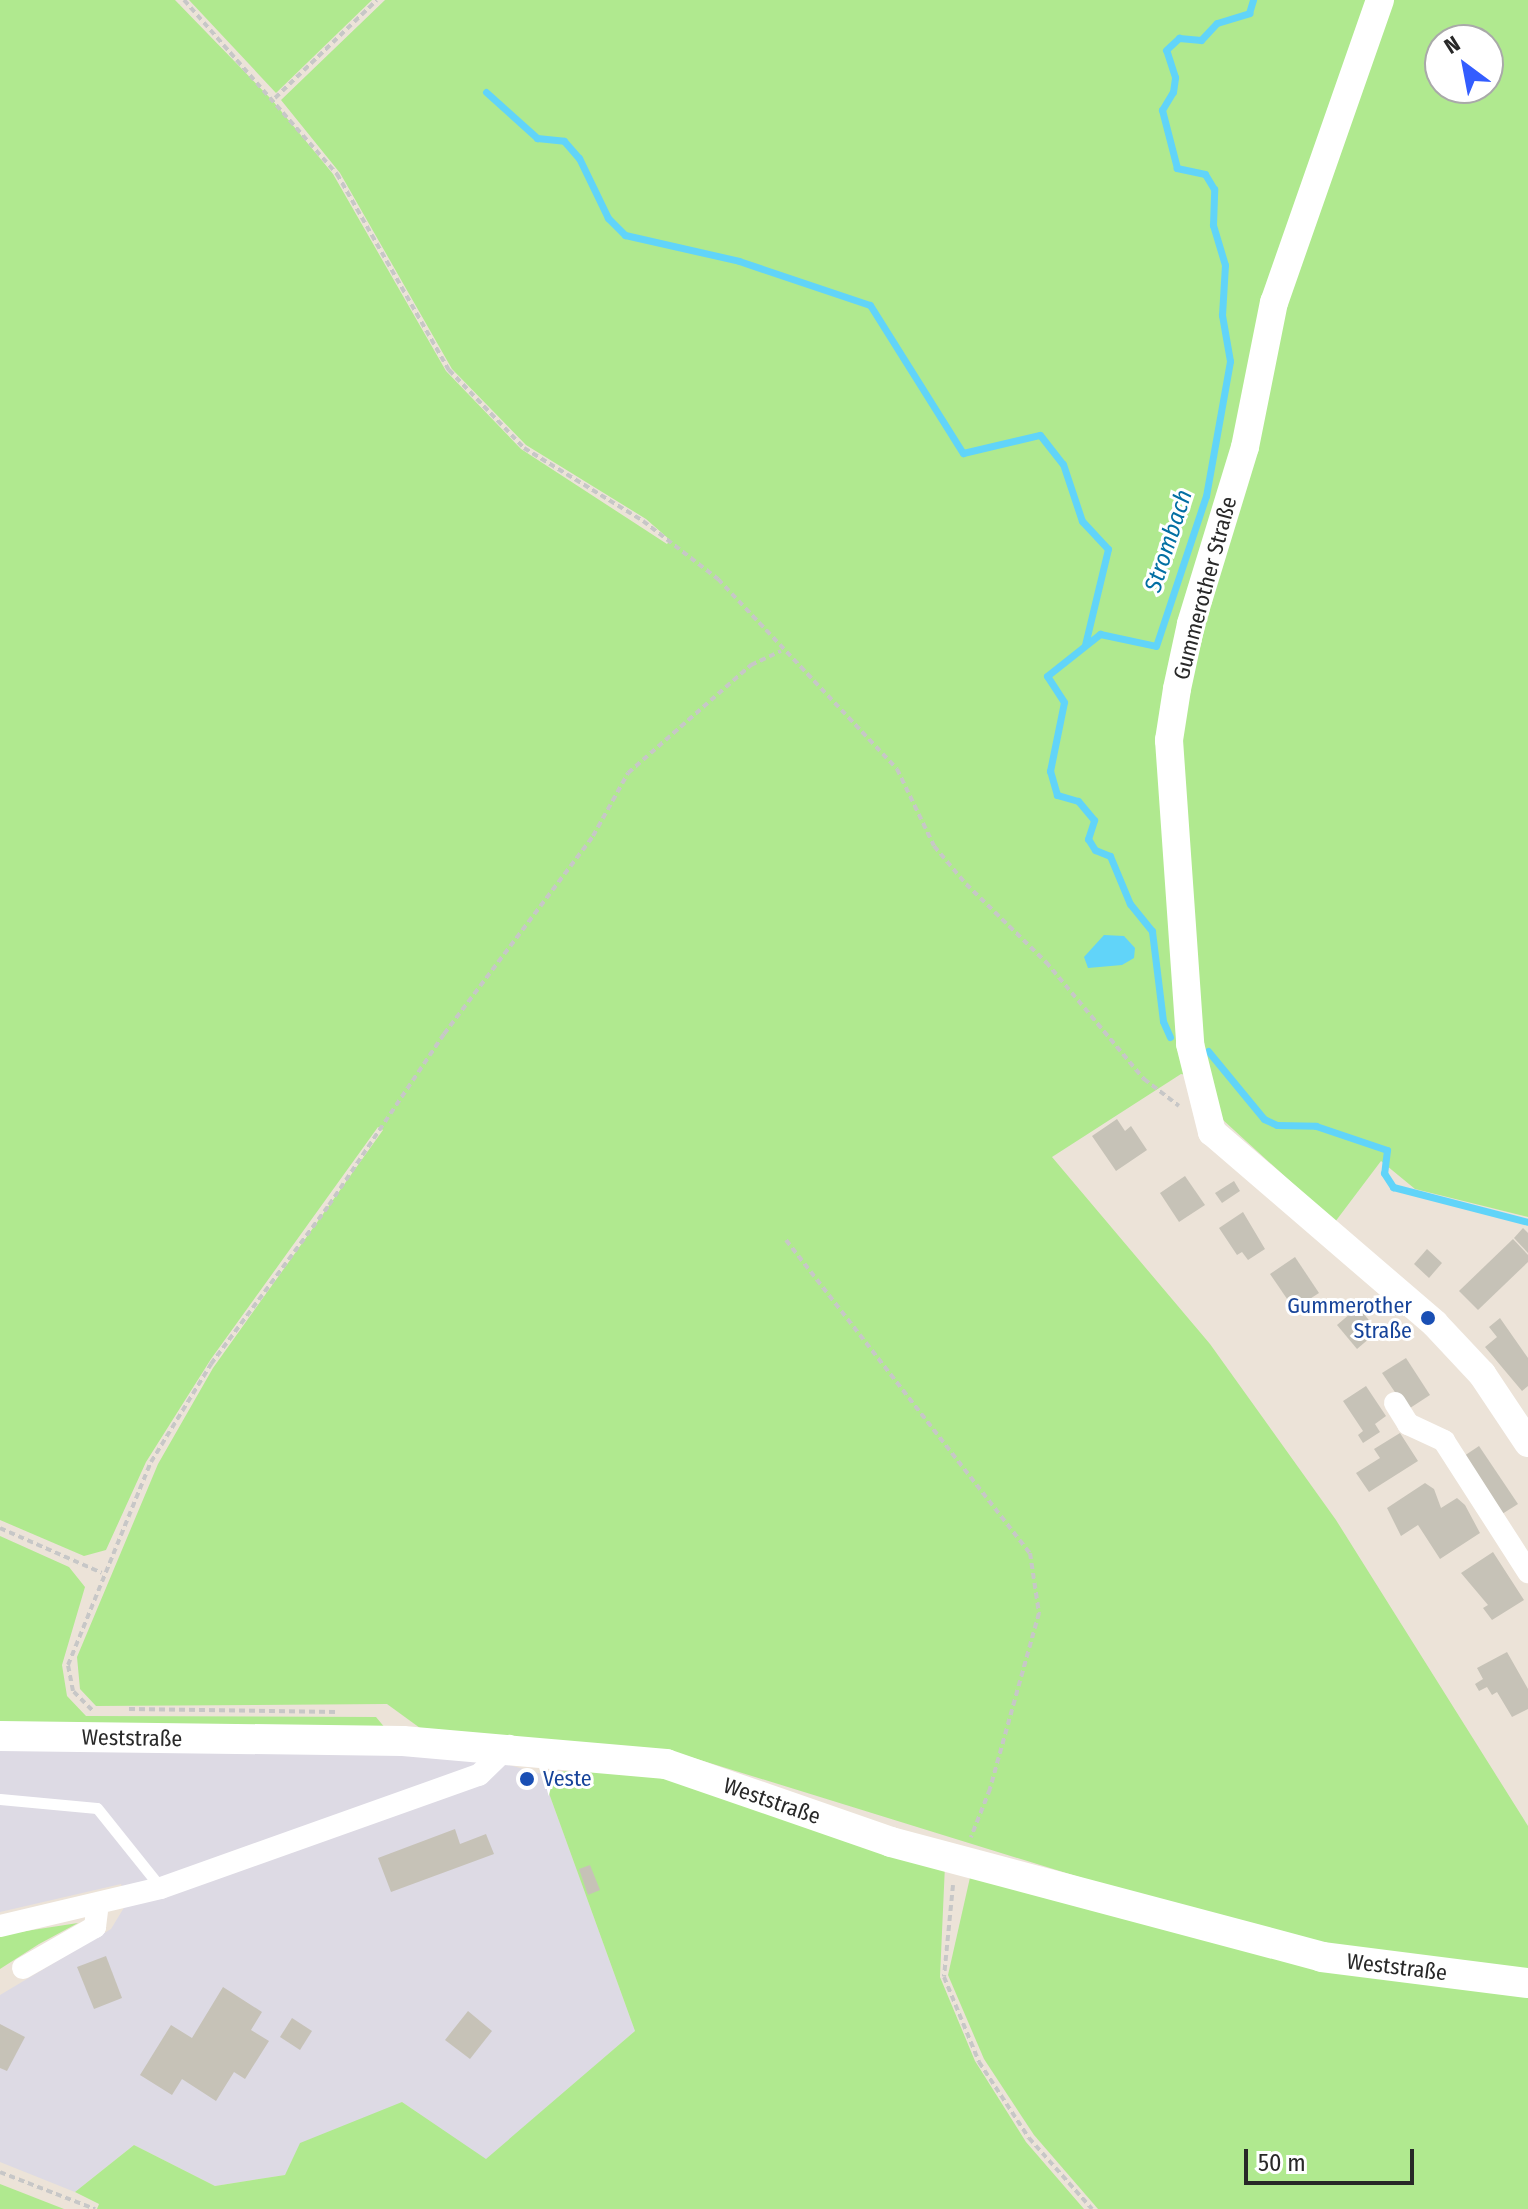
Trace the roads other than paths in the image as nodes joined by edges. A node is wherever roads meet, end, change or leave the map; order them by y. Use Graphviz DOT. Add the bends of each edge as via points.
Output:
graph roads {
  1 [pos="1380,0"];
  2 [pos="1395,1403"];
  3 [pos="1528,1443"];
  4 [pos="1528,1572"];
  5 [pos="0,1736"];
  6 [pos="509,1746"];
  7 [pos="0,1799"];
  8 [pos="161,1888"];
  9 [pos="98,1904"];
  10 [pos="0,1926"];
  11 [pos="23,1968"];
  12 [pos="1528,1983"];
  1 -- 3 [label="street, Gummerother Straße" via="1274,302 1245,447 1191,624 1169,740 1190,1044 1212,1132 1435,1324 1482,1374"];
  2 -- 4 [label="street" via="1408,1424 1444,1441"];
  5 -- 6 [label="main road, Weststraße"];
  6 -- 8 [label="street" via="479,1775"];
  6 -- 12 [label="main road, Weststraße" via="666,1764 891,1842 1322,1957"];
  7 -- 8 [label="lane" via="97,1808"];
  8 -- 9 [label="street"];
  9 -- 10 [label="street"];
  9 -- 11 [label="street" via="95,1927"];
}
